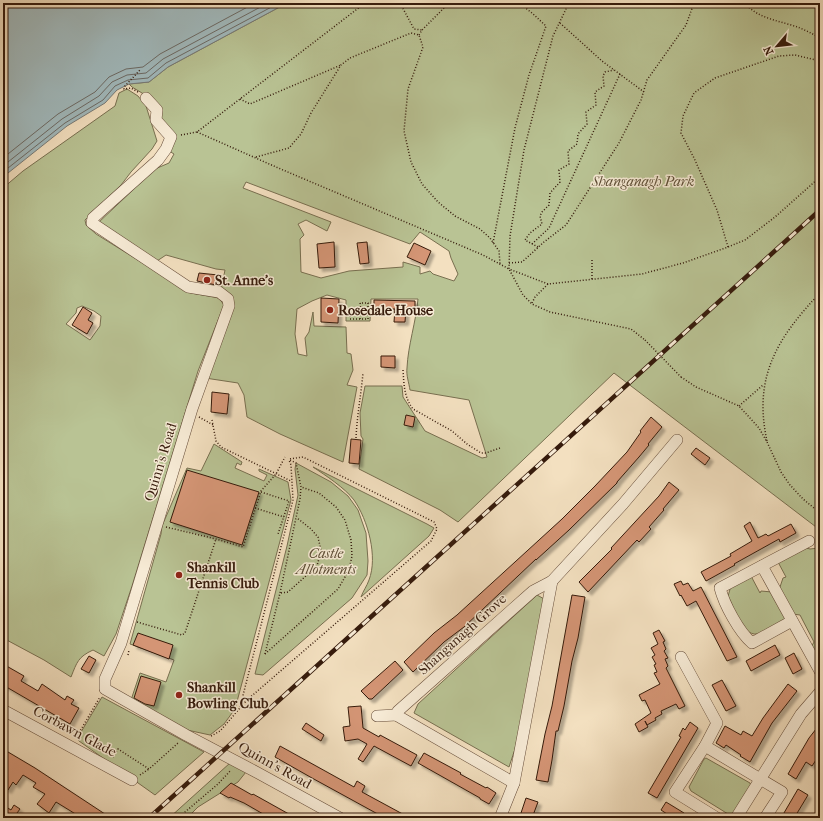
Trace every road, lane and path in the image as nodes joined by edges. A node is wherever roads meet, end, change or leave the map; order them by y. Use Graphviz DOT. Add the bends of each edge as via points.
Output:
graph roads {
  1 [pos="365,3"];
  2 [pos="400,3"];
  3 [pos="449,3"];
  4 [pos="518,3"];
  5 [pos="567,3"];
  6 [pos="694,3"];
  7 [pos="745,3"];
  8 [pos="560,22"];
  9 [pos="422,30"];
  10 [pos="419,35"];
  11 [pos="820,38"];
  12 [pos="820,61"];
  13 [pos="341,65"];
  14 [pos="140,70"];
  15 [pos="614,70"];
  16 [pos="620,74"];
  17 [pos="644,92"];
  18 [pos="143,96"];
  19 [pos="239,99"];
  20 [pos="197,132"];
  21 [pos="171,137"];
  22 [pos="256,158"];
  23 [pos="820,177"];
  24 [pos="493,243"];
  25 [pos="532,244"];
  26 [pos="538,247"];
  27 [pos="728,247"];
  28 [pos="592,258"];
  29 [pos="509,263"];
  30 [pos="500,264"];
  31 [pos="509,268"];
  32 [pos="592,279"];
  33 [pos="548,284"];
  34 [pos="820,293"];
  35 [pos="532,304"];
  36 [pos="360,311"];
  37 [pos="368,311"];
  38 [pos="373,312"];
  39 [pos="360,319"];
  40 [pos="403,370"];
  41 [pos="363,373"];
  42 [pos="764,384"];
  43 [pos="739,406"];
  44 [pos="191,412"];
  45 [pos="212,420"];
  46 [pos="213,425"];
  47 [pos="356,438"];
  48 [pos="677,440"];
  49 [pos="767,442"];
  50 [pos="500,448"];
  51 [pos="285,457"];
  52 [pos="289,459"];
  53 [pos="276,474"];
  54 [pos="292,482"];
  55 [pos="301,487"];
  56 [pos="261,491"];
  57 [pos="255,508"];
  58 [pos="820,512"];
  59 [pos="284,517"];
  60 [pos="296,518"];
  61 [pos="157,524"];
  62 [pos="278,534"];
  63 [pos="216,539"];
  64 [pos="809,541"];
  65 [pos="762,566"];
  66 [pos="552,581"];
  67 [pos="280,593"];
  68 [pos="792,621"];
  69 [pos="136,627"];
  70 [pos="131,644"];
  71 [pos="128,655"];
  72 [pos="681,657"];
  73 [pos="820,671"];
  74 [pos="105,689"];
  75 [pos="820,692"];
  76 [pos="240,709"];
  77 [pos="3,711"];
  78 [pos="396,715"];
  79 [pos="377,716"];
  80 [pos="186,735"];
  81 [pos="210,737"];
  82 [pos="705,746"];
  83 [pos="70,747"];
  84 [pos="236,761"];
  85 [pos="107,765"];
  86 [pos="760,779"];
  87 [pos="132,780"];
  88 [pos="514,783"];
  89 [pos="183,818"];
  90 [pos="340,818"];
  91 [pos="500,818"];
  92 [pos="717,818"];
  93 [pos="736,818"];
  94 [pos="765,818"];
  1 -- 19 [label="path"];
  2 -- 9 [label="path" via="414,28"];
  3 -- 9 [label="path"];
  4 -- 24 [label="path" via="546,26 514,128"];
  5 -- 8 [label="path"];
  6 -- 17 [label="path" via="686,25 647,80"];
  7 -- 11 [label="path" via="763,16 800,28"];
  8 -- 15 [label="path"];
  8 -- 29 [label="path" via="524,150 510,236"];
  9 -- 10 [label="path"];
  10 -- 13 [label="path" via="411,33 350,58"];
  10 -- 24 [label="path" via="423,47 408,89 404,131 411,162 422,184 438,202 455,216 480,229"];
  12 -- 27 [label="path" via="794,55 779,56 714,78 694,93 683,116 681,133 718,210"];
  13 -- 19 [label="path" via="250,104"];
  13 -- 22 [label="path" via="301,134 289,148"];
  14 -- 18 [label="path" via="124,89 131,88"];
  15 -- 16 [label="path"];
  15 -- 25 [label="path" via="605,72 604,86 595,92 596,104 586,112 586,124 578,134 577,144 568,151 569,164 559,170 560,182 550,193 549,205 540,216 542,224 525,240"];
  16 -- 17 [label="path"];
  16 -- 25 [label="path" via="549,228"];
  17 -- 26 [label="path" via="618,143 566,225"];
  18 -- 21 [label="street" via="157,110 156,120"];
  19 -- 20 [label="path"];
  20 -- 21 [label="path"];
  20 -- 22 [label="path"];
  21 -- 44 [label="street, Quinn's Road" via="158,160 93,218 92,223 188,287 219,292 228,299 229,306"];
  22 -- 30 [label="path"];
  23 -- 27 [label="path" via="745,240"];
  24 -- 30 [label="path" via="499,251"];
  25 -- 26 [label="path"];
  26 -- 29 [label="path" via="522,262"];
  27 -- 32 [label="path" via="642,274"];
  28 -- 32 [label="path"];
  29 -- 31 [label="path"];
  30 -- 31 [label="path"];
  31 -- 33 [label="path"];
  31 -- 35 [label="path" via="523,295"];
  32 -- 33 [label="path"];
  33 -- 35 [label="path" via="535,297"];
  34 -- 42 [label="path" via="790,328 772,361"];
  35 -- 43 [label="path, bridge" via="550,312 631,329 696,388"];
  36 -- 37 [label="path"];
  36 -- 37 [label="path" via="360,303 368,303"];
  36 -- 39 [label="path"];
  36 -- 39 [label="path" via="350,311 350,319"];
  37 -- 38 [label="path"];
  37 -- 39 [label="path" via="368,319"];
  40 -- 50 [label="path" via="405,395 413,409 452,431 481,453"];
  41 -- 47 [label="path"];
  42 -- 43 [label="path"];
  42 -- 49 [label="path" via="762,405"];
  43 -- 49 [label="path" via="759,428"];
  44 -- 46 [label="path"];
  44 -- 61 [label="street, Quinn's Road"];
  45 -- 46 [label="path"];
  46 -- 53 [label="path" via="216,441 221,447"];
  48 -- 66 [label="street, Shanganagh Grove" via="623,504"];
  49 -- 58 [label="path" via="777,465 790,485"];
  51 -- 53 [label="path"];
  52 -- 54 [label="path"];
  52 -- 55 [label="path" via="296,463"];
  52 -- 76 [label="path" via="303,457 434,522 437,529 431,540 247,700"];
  53 -- 54 [label="path"];
  53 -- 56 [label="path"];
  54 -- 76 [label="path" via="293,500"];
  55 -- 60 [label="path"];
  55 -- 67 [label="path" via="319,493 336,507 345,520 351,540 352,556 349,570 338,589 265,654"];
  56 -- 57 [label="path"];
  56 -- 59 [label="path" via="289,501"];
  57 -- 59 [label="path"];
  57 -- 63 [label="path" via="243,547"];
  59 -- 62 [label="path"];
  60 -- 67 [label="path"];
  60 -- 67 [label="path" via="318,537 321,551 317,566 288,592"];
  61 -- 63 [label="path"];
  61 -- 74 [label="street, Quinn's Road" via="121,643 105,679"];
  63 -- 69 [label="path" via="185,632 182,635 137,621"];
  64 -- 65 [label="street"];
  65 -- 68 [label="street"];
  65 -- 68 [label="street" via="720,588 723,600 746,638 752,643"];
  66 -- 78 [label="street, Shanganagh Grove" via="533,591"];
  66 -- 88 [label="street"];
  68 -- 73 [label="street"];
  70 -- 71 [label="path"];
  72 -- 82 [label="street" via="716,723"];
  74 -- 80 [label="street, Quinn's Road"];
  74 -- 83 [label="path"];
  75 -- 86 [label="street" via="800,714"];
  76 -- 81 [label="path" via="220,731"];
  77 -- 83 [label="street, Corbawn Glade"];
  78 -- 79 [label="street"];
  78 -- 88 [label="street"];
  80 -- 84 [label="street, Quinn's Road"];
  80 -- 85 [label="path" via="149,769 118,749"];
  82 -- 86 [label="street"];
  82 -- 92 [label="street" via="675,792"];
  83 -- 85 [label="street, Corbawn Glade"];
  84 -- 89 [label="path" via="218,784 185,812"];
  84 -- 90 [label="street, Quinn's Road"];
  85 -- 87 [label="street, Corbawn Glade"];
  86 -- 93 [label="street"];
  86 -- 94 [label="street" via="782,792"];
  88 -- 91 [label="street"];
}
